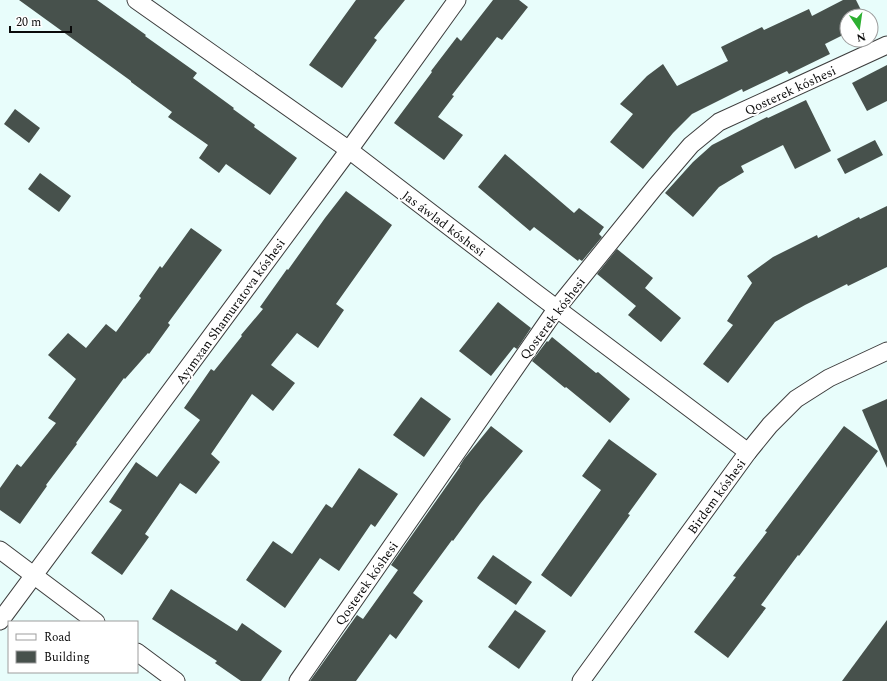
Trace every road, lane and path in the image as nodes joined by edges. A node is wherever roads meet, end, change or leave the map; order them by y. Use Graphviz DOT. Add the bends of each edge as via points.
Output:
graph roads {
  1 [pos="136,0"];
  2 [pos="457,0"];
  3 [pos="887,45"];
  4 [pos="349,150"];
  5 [pos="556,308"];
  6 [pos="887,351"];
  7 [pos="748,452"];
  8 [pos="0,550"];
  9 [pos="34,576"];
  10 [pos="0,621"];
  11 [pos="95,621"];
  12 [pos="138,653"];
  13 [pos="176,681"];
  14 [pos="298,681"];
  15 [pos="581,681"];
  1 -- 4 [label="street, Jas áwlad kóshesi"];
  2 -- 4 [label="street, Ayımxan Shamuratova kóshesi"];
  3 -- 5 [label="street, Qosterek kóshesi" via="719,122 691,145"];
  4 -- 5 [label="street, Jas áwlad kóshesi"];
  4 -- 9 [label="street, Ayımxan Shamuratova kóshesi"];
  5 -- 7 [label="street, Jas áwlad kóshesi"];
  5 -- 14 [label="street, Qosterek kóshesi"];
  6 -- 7 [label="street, Birdem kóshesi" via="829,378 796,399"];
  7 -- 15 [label="street, Birdem kóshesi"];
  8 -- 9 [label="street"];
  9 -- 10 [label="street, Ayımxan Shamuratova kóshesi"];
  9 -- 11 [label="street"];
  12 -- 13 [label="street"];
}
